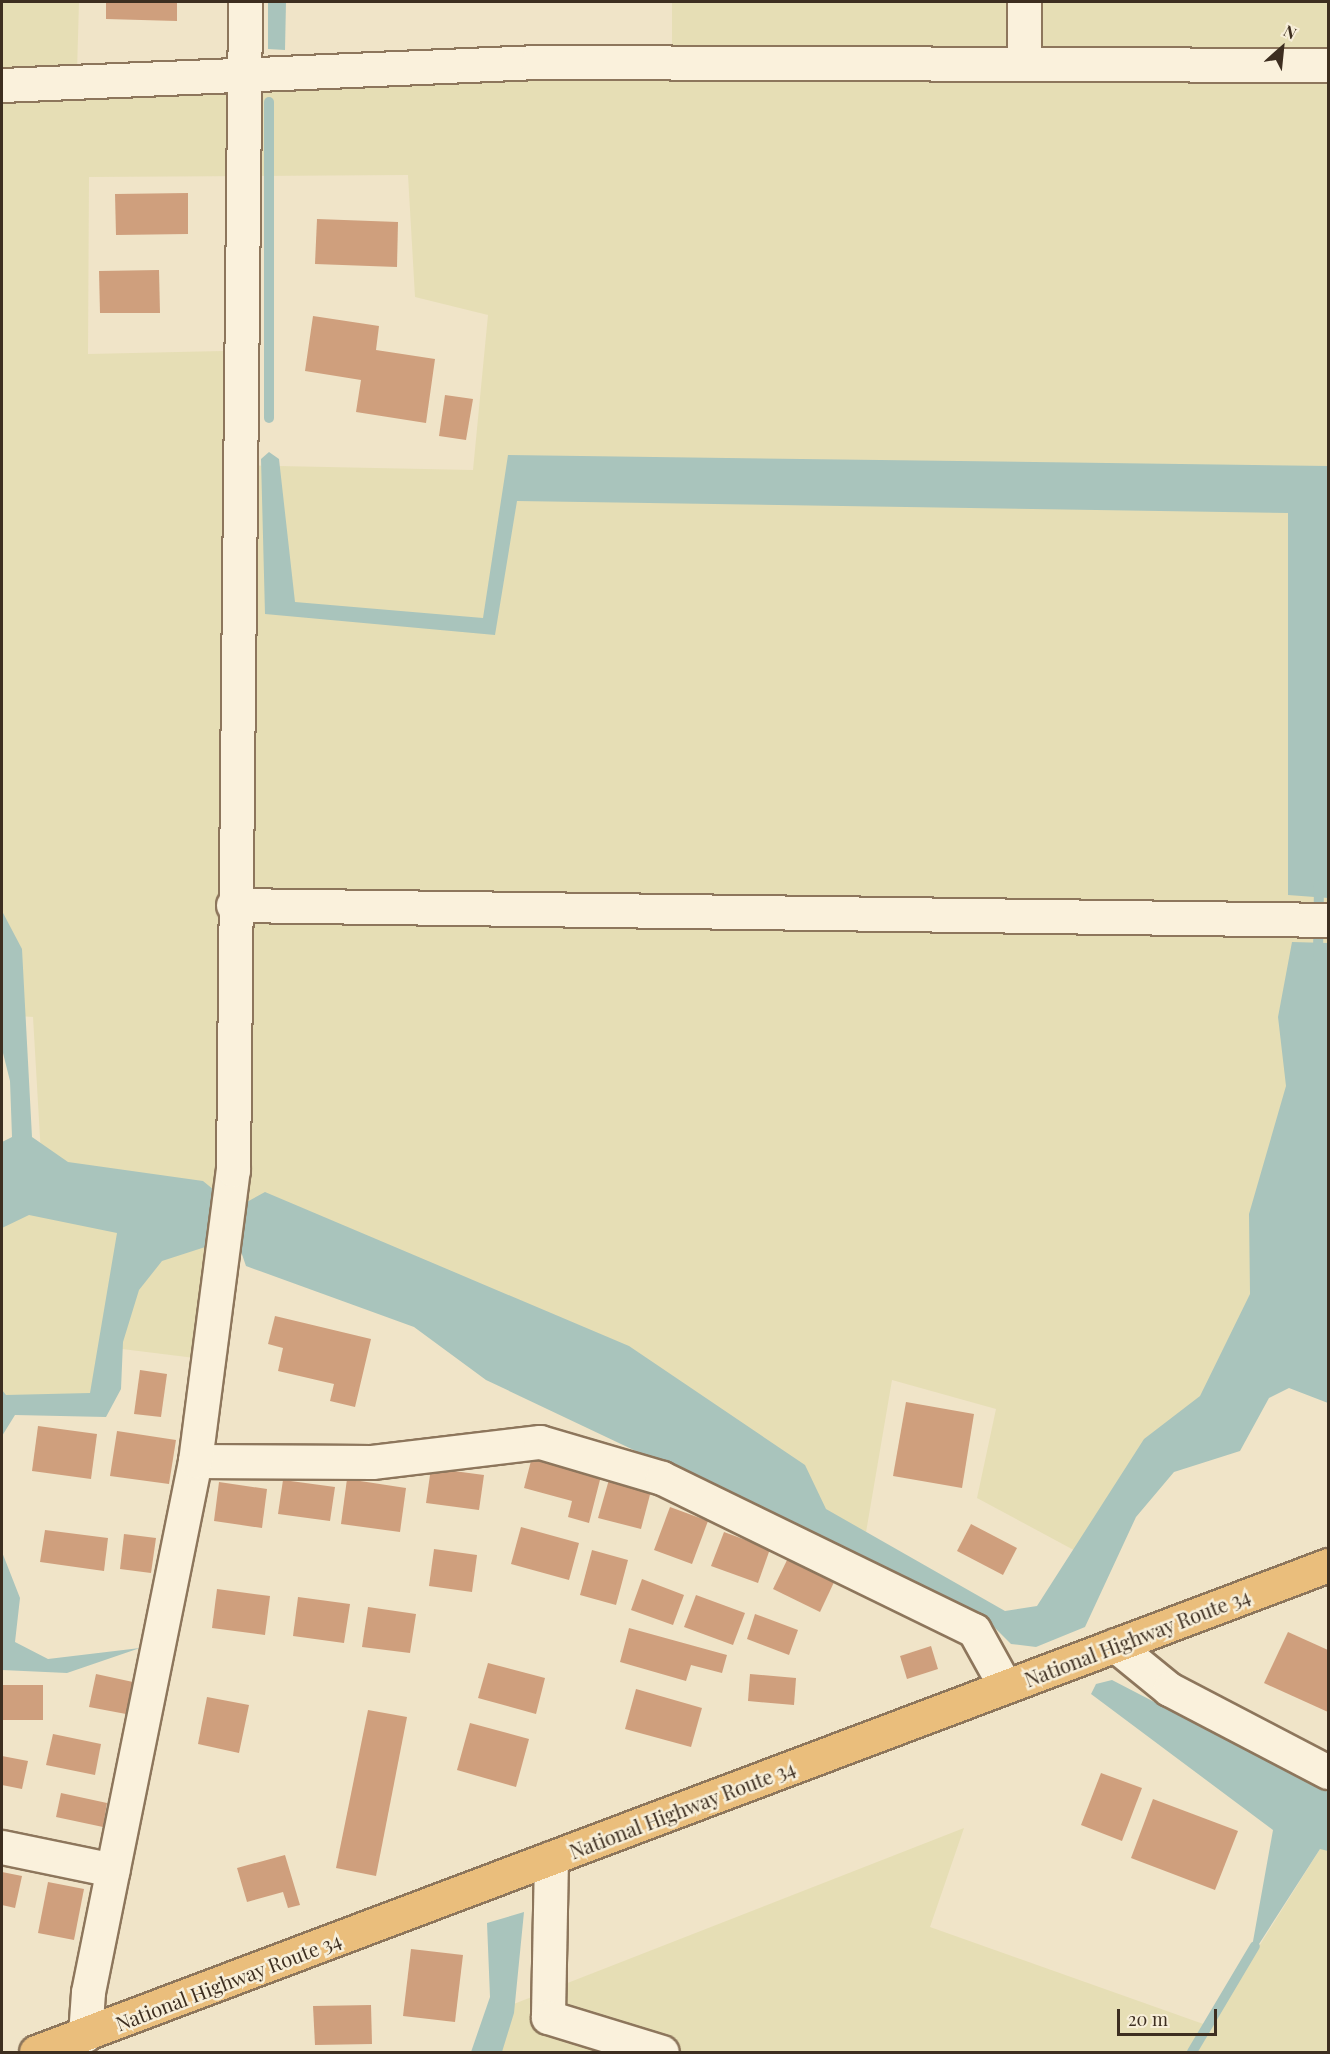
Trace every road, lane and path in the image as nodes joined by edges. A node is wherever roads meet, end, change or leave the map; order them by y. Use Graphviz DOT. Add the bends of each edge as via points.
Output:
graph roads {
  1 [pos="245,2"];
  2 [pos="1024,2"];
  3 [pos="1024,64"];
  4 [pos="1329,65"];
  5 [pos="245,76"];
  6 [pos="2,85"];
  7 [pos="233,906"];
  8 [pos="1316,920"];
  9 [pos="195,1461"];
  10 [pos="1329,1565"];
  11 [pos="1115,1645"];
  12 [pos="1005,1686"];
  13 [pos="1329,1772"];
  14 [pos="2,1847"];
  15 [pos="551,1858"];
  16 [pos="113,1870"];
  17 [pos="85,2035"];
  18 [pos="36,2052"];
  19 [pos="662,2052"];
  1 -- 5 [label="street"];
  2 -- 3 [label="street"];
  3 -- 4 [label="street"];
  3 -- 5 [label="street" via="537,62"];
  5 -- 6 [label="street"];
  5 -- 7 [label="street"];
  7 -- 8 [label="street"];
  7 -- 9 [label="street" via="233,1170"];
  9 -- 12 [label="street" via="372,1462 540,1442 662,1478 974,1630"];
  9 -- 16 [label="street"];
  10 -- 11 [label="highway, National Highway Route 34"];
  11 -- 12 [label="highway, National Highway Route 34"];
  11 -- 13 [label="street" via="1169,1689"];
  12 -- 15 [label="highway, National Highway Route 34"];
  14 -- 16 [label="street"];
  15 -- 17 [label="highway, National Highway Route 34"];
  15 -- 19 [label="street" via="548,2017"];
  16 -- 17 [label="street"];
  17 -- 18 [label="highway, National Highway Route 34"];
}
